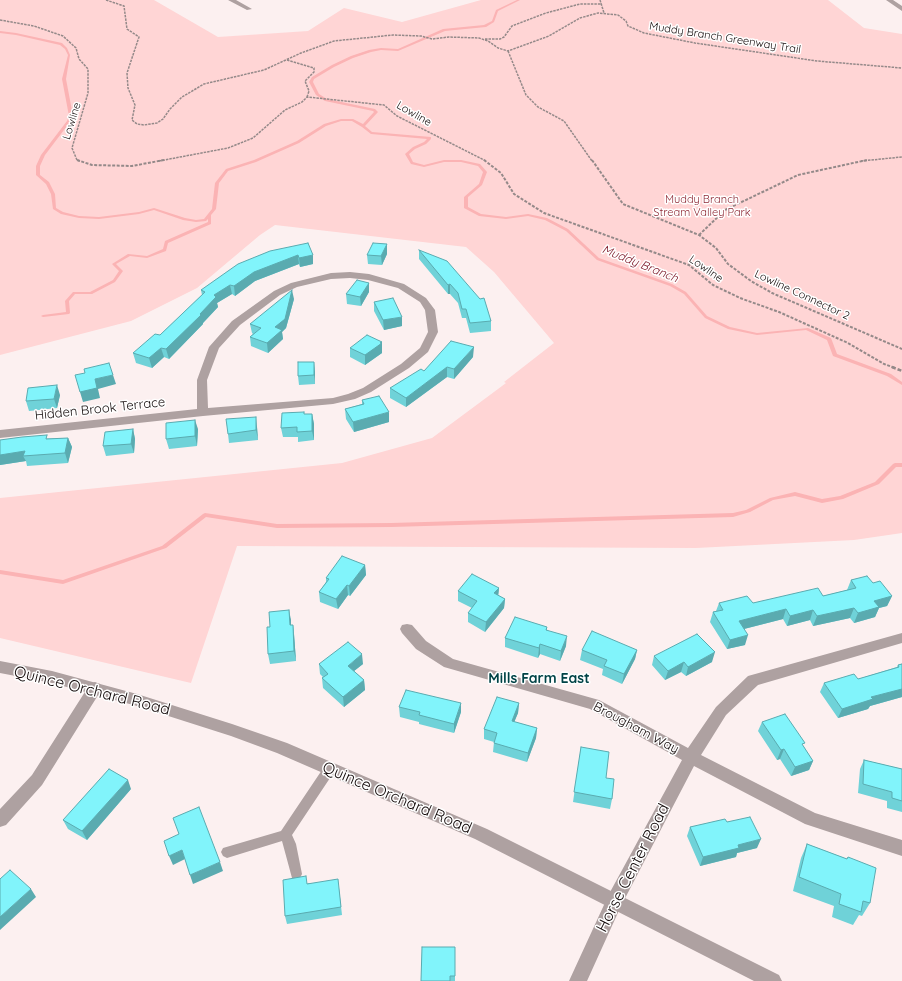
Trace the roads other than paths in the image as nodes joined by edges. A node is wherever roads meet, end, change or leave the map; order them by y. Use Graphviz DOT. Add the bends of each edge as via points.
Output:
graph roads {
  1 [pos="231,0"];
  2 [pos="888,0"];
  3 [pos="250,9"];
  4 [pos="902,9"];
  5 [pos="203,412"];
  6 [pos="0,434"];
  7 [pos="407,629"];
  8 [pos="902,638"];
  9 [pos="0,667"];
  10 [pos="94,688"];
  11 [pos="691,757"];
  12 [pos="330,768"];
  13 [pos="0,820"];
  14 [pos="285,835"];
  15 [pos="902,848"];
  16 [pos="227,852"];
  17 [pos="296,874"];
  18 [pos="615,900"];
  19 [pos="578,981"];
  20 [pos="773,981"];
  1 -- 3 [label="street"];
  2 -- 4 [label="street"];
  5 -- 5 [label="street, Hidden Brook Terrace" via="334,401 367,390 405,366 424,350 433,332 430,310 423,300 400,286 369,277 331,276 294,285 277,293 236,323 214,347 202,380"];
  5 -- 6 [label="street, Hidden Brook Terrace"];
  7 -- 11 [label="street, Brougham Way" via="421,645 449,663 594,704"];
  8 -- 11 [label="street, Brougham Way" via="753,680 721,711"];
  9 -- 10 [label="street, Quince Orchard Road"];
  10 -- 12 [label="street, Quince Orchard Road" via="232,730"];
  10 -- 13 [label="street" via="37,780"];
  11 -- 15 [label="street, Brougham Way" via="811,819"];
  11 -- 18 [label="street, Horse Center Road"];
  12 -- 14 [label="lane"];
  12 -- 18 [label="street, Quince Orchard Road" via="481,834"];
  14 -- 16 [label="lane"];
  14 -- 17 [label="lane" via="290,844"];
  18 -- 19 [label="street, Horse Center Road"];
  18 -- 20 [label="street, Quince Orchard Road"];
}
